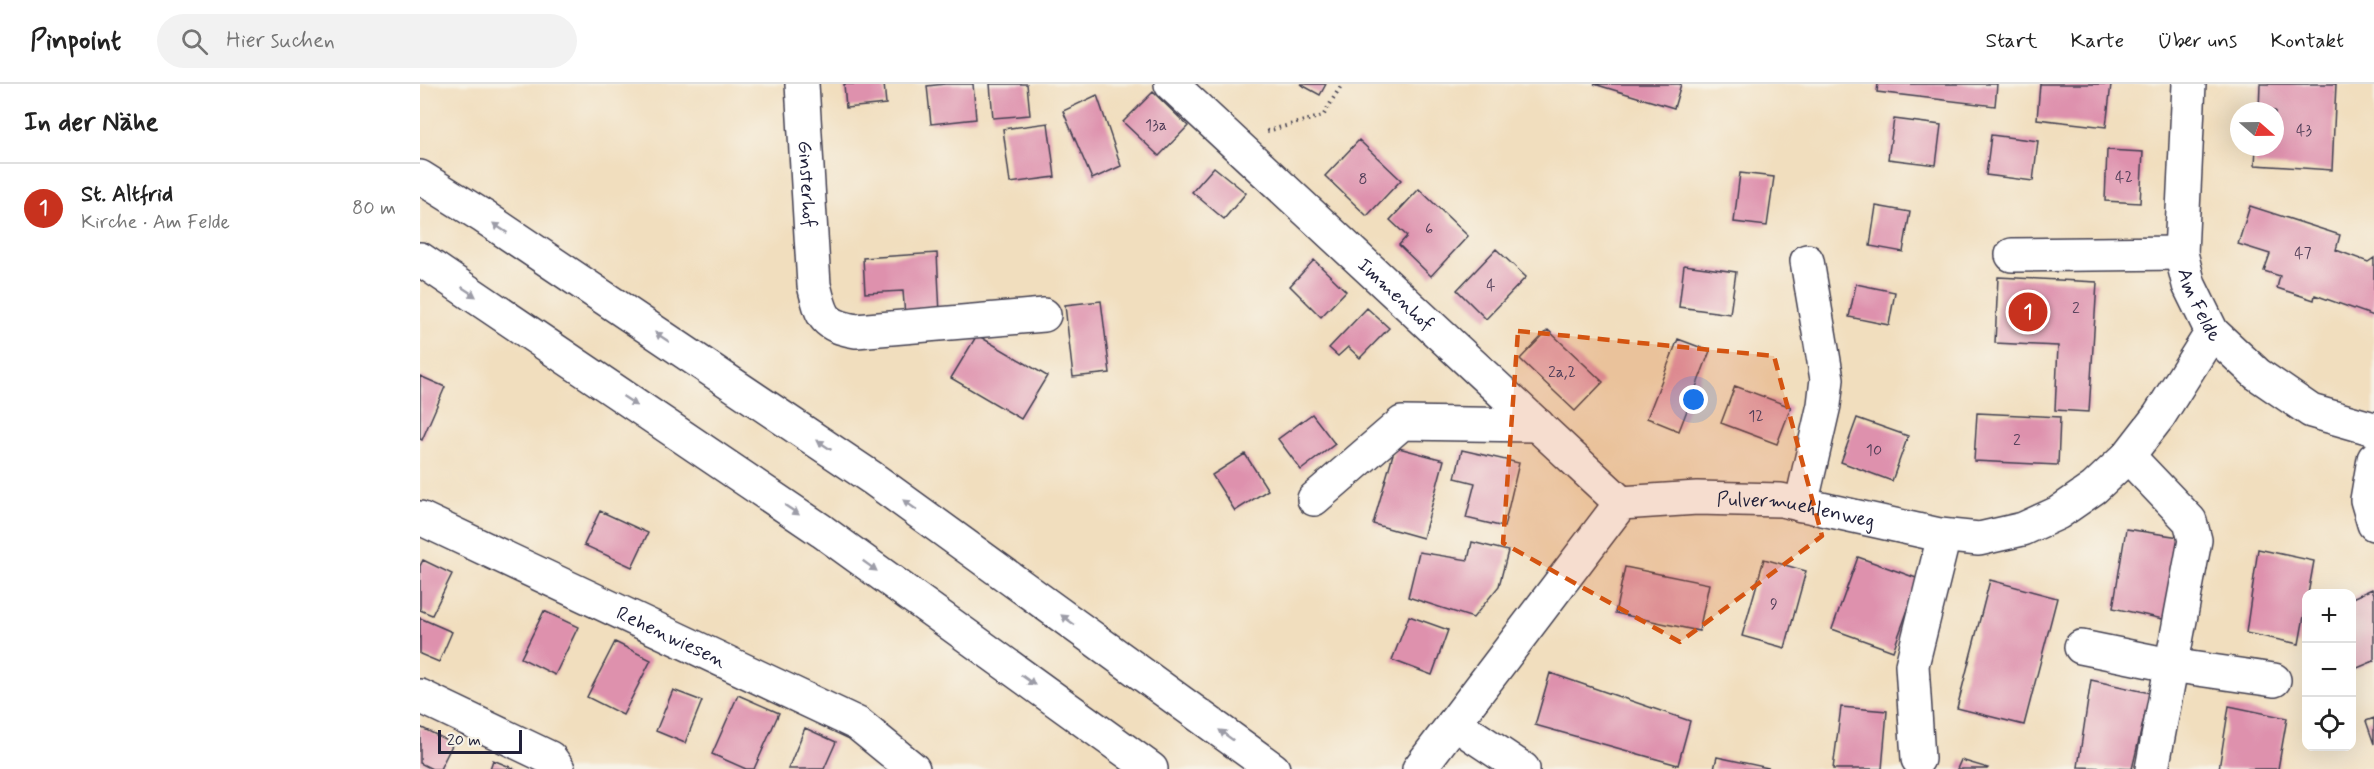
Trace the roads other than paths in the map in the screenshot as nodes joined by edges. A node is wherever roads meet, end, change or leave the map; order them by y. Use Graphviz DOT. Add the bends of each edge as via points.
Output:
graph roads {
  1 [pos="802,84"];
  2 [pos="1171,84"];
  3 [pos="2189,84"];
  4 [pos="420,177"];
  5 [pos="2181,253"];
  6 [pos="2012,255"];
  7 [pos="420,259"];
  8 [pos="1807,261"];
  9 [pos="1044,315"];
  10 [pos="2212,332"];
  11 [pos="1538,425"];
  12 [pos="2374,429"];
  13 [pos="2128,456"];
  14 [pos="2374,459"];
  15 [pos="1314,499"];
  16 [pos="1621,503"];
  17 [pos="1801,505"];
  18 [pos="420,518"];
  19 [pos="2374,524"];
  20 [pos="1944,536"];
  21 [pos="2081,647"];
  22 [pos="2170,665"];
  23 [pos="2274,680"];
  24 [pos="420,696"];
  25 [pos="1454,723"];
  26 [pos="1918,759"];
  27 [pos="558,769"];
  28 [pos="913,769"];
  29 [pos="1151,769"];
  30 [pos="1273,769"];
  31 [pos="1419,769"];
  32 [pos="1523,769"];
  33 [pos="2152,769"];
  1 -- 9 [label="main road, Ginsterhof" via="814,285 822,315 838,328 856,331"];
  2 -- 11 [label="main road, Immenhof"];
  3 -- 5 [label="main road, Am Felde"];
  30 -- 4 [label="main road, one-way" via="872,478"];
  5 -- 6 [label="main road"];
  5 -- 10 [label="main road, Am Felde" via="2189,285"];
  7 -- 29 [label="main road, one-way" via="822,531"];
  8 -- 17 [label="main road" via="1827,379"];
  10 -- 12 [label="main road, Am Felde" via="2257,374 2311,411"];
  10 -- 13 [label="main road, Pulvermuehlenweg" via="2159,416"];
  11 -- 15 [label="main road" via="1402,423"];
  11 -- 16 [label="main road, Immenhof"];
  13 -- 20 [label="main road, Pulvermuehlenweg" via="2094,488 2058,513 2023,529 1979,539"];
  13 -- 22 [label="main road" via="2190,521 2195,540"];
  14 -- 19 [label="main road" via="2367,500"];
  16 -- 17 [label="main road, Pulvermuehlenweg" via="1697,498 1781,500"];
  16 -- 25 [label="main road"];
  17 -- 20 [label="main road, Pulvermuehlenweg"];
  18 -- 28 [label="main road, Rehenwiesen" via="858,724"];
  20 -- 26 [label="main road" via="1912,665"];
  21 -- 22 [label="main road"];
  22 -- 23 [label="main road"];
  22 -- 33 [label="main road"];
  24 -- 27 [label="main road" via="550,758"];
  25 -- 31 [label="main road"];
  25 -- 32 [label="main road"];
}
